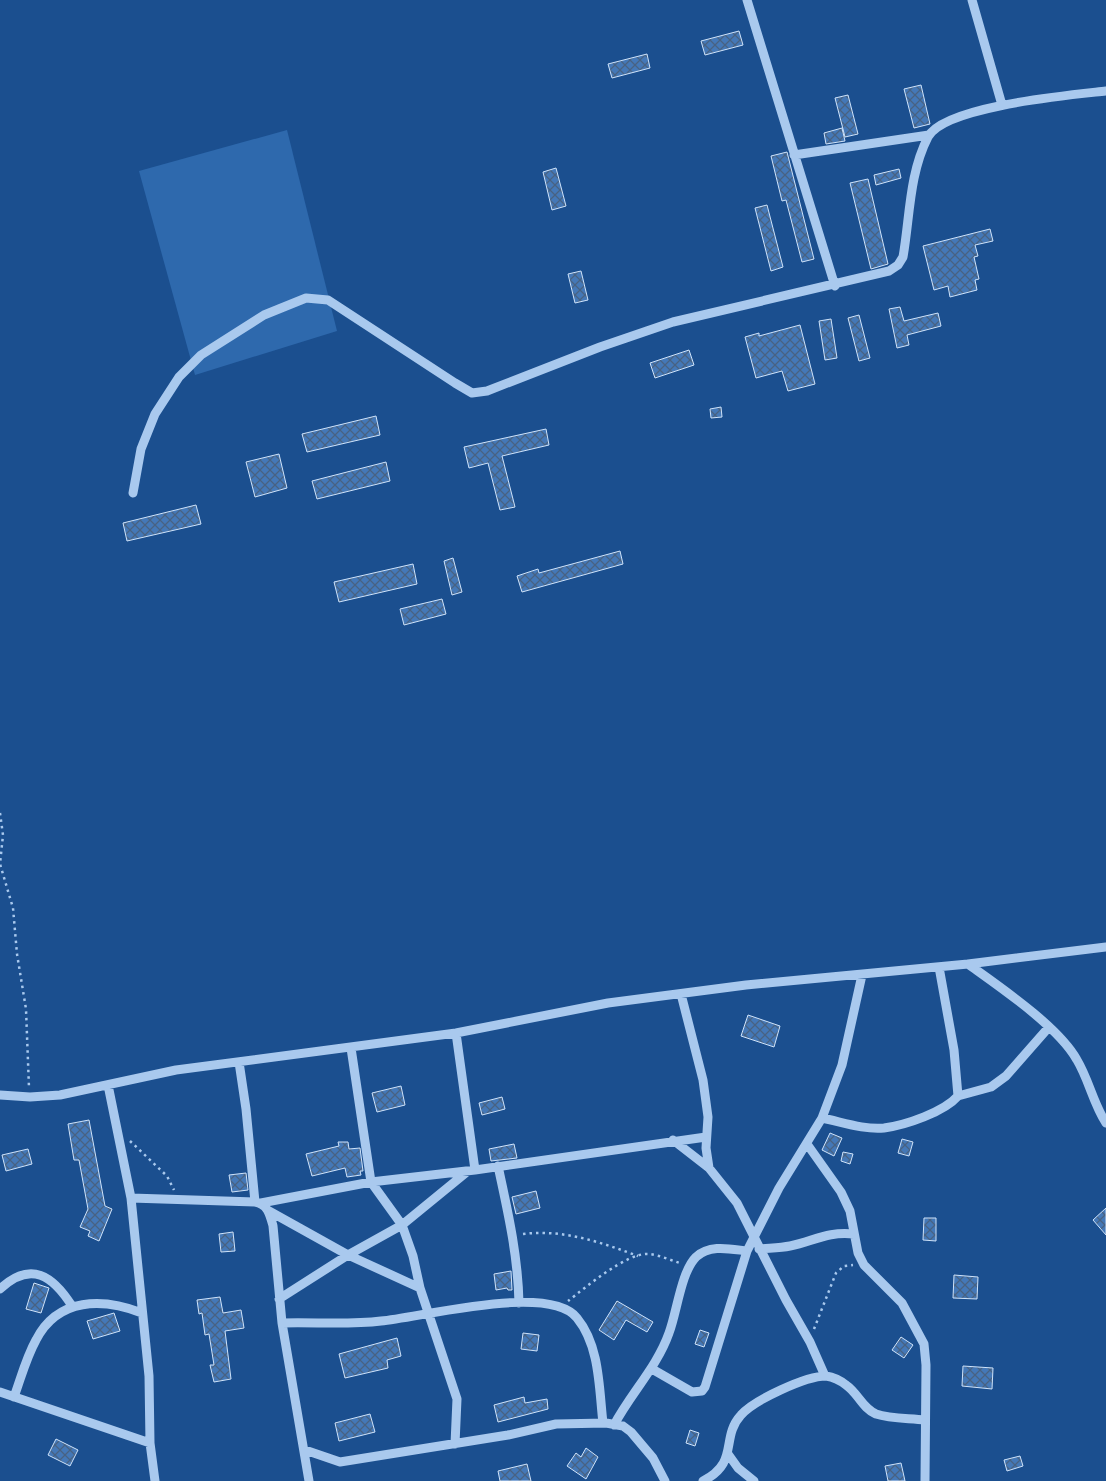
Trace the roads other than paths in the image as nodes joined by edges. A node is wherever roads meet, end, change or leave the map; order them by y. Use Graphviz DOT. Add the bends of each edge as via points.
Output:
graph roads {
  1 [pos="747,0"];
  2 [pos="972,0"];
  3 [pos="1106,90"];
  4 [pos="1002,105"];
  5 [pos="929,135"];
  6 [pos="794,155"];
  7 [pos="835,286"];
  8 [pos="133,493"];
  9 [pos="1106,947"];
  10 [pos="968,964"];
  11 [pos="939,967"];
  12 [pos="862,975"];
  13 [pos="681,994"];
  14 [pos="1049,1027"];
  15 [pos="456,1034"];
  16 [pos="351,1048"];
  17 [pos="239,1062"];
  18 [pos="108,1086"];
  19 [pos="0,1095"];
  20 [pos="958,1096"];
  21 [pos="822,1118"];
  22 [pos="1106,1123"];
  23 [pos="706,1136"];
  24 [pos="673,1140"];
  25 [pos="808,1144"];
  26 [pos="498,1166"];
  27 [pos="710,1168"];
  28 [pos="472,1170"];
  29 [pos="371,1182"];
  30 [pos="131,1198"];
  31 [pos="258,1202"];
  32 [pos="269,1212"];
  33 [pos="402,1225"];
  34 [pos="854,1234"];
  35 [pos="754,1238"];
  36 [pos="759,1249"];
  37 [pos="747,1251"];
  38 [pos="348,1255"];
  39 [pos="420,1288"];
  40 [pos="0,1290"];
  41 [pos="279,1299"];
  42 [pos="519,1303"];
  43 [pos="72,1306"];
  44 [pos="142,1313"];
  45 [pos="429,1313"];
  46 [pos="282,1322"];
  47 [pos="652,1369"];
  48 [pos="825,1376"];
  49 [pos="0,1392"];
  50 [pos="14,1397"];
  51 [pos="925,1420"];
  52 [pos="603,1423"];
  53 [pos="614,1425"];
  54 [pos="150,1443"];
  55 [pos="455,1444"];
  56 [pos="305,1450"];
  57 [pos="728,1454"];
  58 [pos="155,1481"];
  59 [pos="309,1481"];
  60 [pos="665,1481"];
  61 [pos="704,1481"];
  62 [pos="754,1481"];
  63 [pos="925,1481"];
  1 -- 6 [label="street"];
  2 -- 4 [label="street"];
  3 -- 4 [label="street"];
  4 -- 5 [label="street" via="958,116"];
  5 -- 6 [label="street"];
  5 -- 7 [label="street" via="914,174 903,257 889,272"];
  6 -- 7 [label="street"];
  7 -- 8 [label="street" via="673,322 487,391 472,393 328,300 306,298 264,315 230,335 201,355 179,377 156,414 141,449"];
  9 -- 10 [label="street"];
  10 -- 11 [label="street"];
  10 -- 14 [label="street"];
  11 -- 12 [label="street"];
  11 -- 20 [label="street" via="954,1050"];
  12 -- 13 [label="street" via="746,984"];
  12 -- 21 [label="street" via="842,1065"];
  13 -- 15 [label="street" via="608,1004"];
  13 -- 23 [label="street" via="703,1080 708,1117"];
  14 -- 20 [label="street" via="1006,1076 990,1087"];
  14 -- 22 [label="street" via="1077,1059 1096,1108"];
  15 -- 16 [label="street"];
  15 -- 28 [label="street"];
  16 -- 17 [label="street"];
  16 -- 29 [label="street"];
  17 -- 18 [label="street" via="176,1070"];
  17 -- 31 [label="street"];
  18 -- 19 [label="street" via="30,1097"];
  18 -- 30 [label="street"];
  20 -- 21 [label="street" via="950,1106 884,1128"];
  21 -- 25 [label="street"];
  23 -- 24 [label="street"];
  23 -- 27 [label="street"];
  24 -- 26 [label="street"];
  24 -- 27 [label="street"];
  25 -- 34 [label="street" via="840,1192 850,1212"];
  25 -- 35 [label="street" via="779,1188"];
  26 -- 28 [label="street"];
  26 -- 42 [label="street" via="514,1234"];
  27 -- 35 [label="street" via="737,1203"];
  28 -- 29 [label="street"];
  28 -- 33 [label="street"];
  29 -- 31 [label="street"];
  29 -- 33 [label="street"];
  30 -- 31 [label="street"];
  30 -- 44 [label="street"];
  31 -- 32 [label="street"];
  32 -- 38 [label="street"];
  32 -- 41 [label="street"];
  33 -- 38 [label="street"];
  33 -- 39 [label="street"];
  34 -- 36 [label="street" via="826,1234 790,1246"];
  34 -- 51 [label="street" via="864,1265 902,1303 924,1344"];
  35 -- 36 [label="street"];
  35 -- 37 [label="street"];
  36 -- 48 [label="street"];
  37 -- 47 [label="street" via="707,1250 688,1265 669,1334"];
  37 -- 47 [label="street" via="702,1391 692,1392"];
  38 -- 39 [label="street"];
  38 -- 41 [label="street"];
  39 -- 45 [label="street"];
  40 -- 43 [label="street" via="21,1276 46,1276 60,1287"];
  41 -- 46 [label="street"];
  42 -- 45 [label="street"];
  42 -- 52 [label="street" via="561,1306 576,1316 587,1333 594,1355"];
  43 -- 44 [label="street" via="109,1303"];
  43 -- 50 [label="street" via="53,1318 36,1338"];
  44 -- 54 [label="street" via="149,1376"];
  45 -- 46 [label="street" via="380,1322"];
  45 -- 55 [label="street" via="457,1399"];
  46 -- 56 [label="street"];
  47 -- 53 [label="street"];
  48 -- 51 [label="street" via="847,1386 877,1414"];
  48 -- 57 [label="street" via="759,1399 748,1407 736,1420"];
  49 -- 50 [label="street"];
  50 -- 54 [label="street"];
  51 -- 63 [label="street"];
  52 -- 53 [label="street"];
  52 -- 55 [label="street" via="556,1424"];
  53 -- 60 [label="street" via="623,1426 644,1446"];
  54 -- 58 [label="street"];
  55 -- 56 [label="street" via="340,1462"];
  56 -- 59 [label="street"];
  57 -- 61 [label="street" via="720,1470"];
  57 -- 62 [label="street" via="738,1468"];
}
